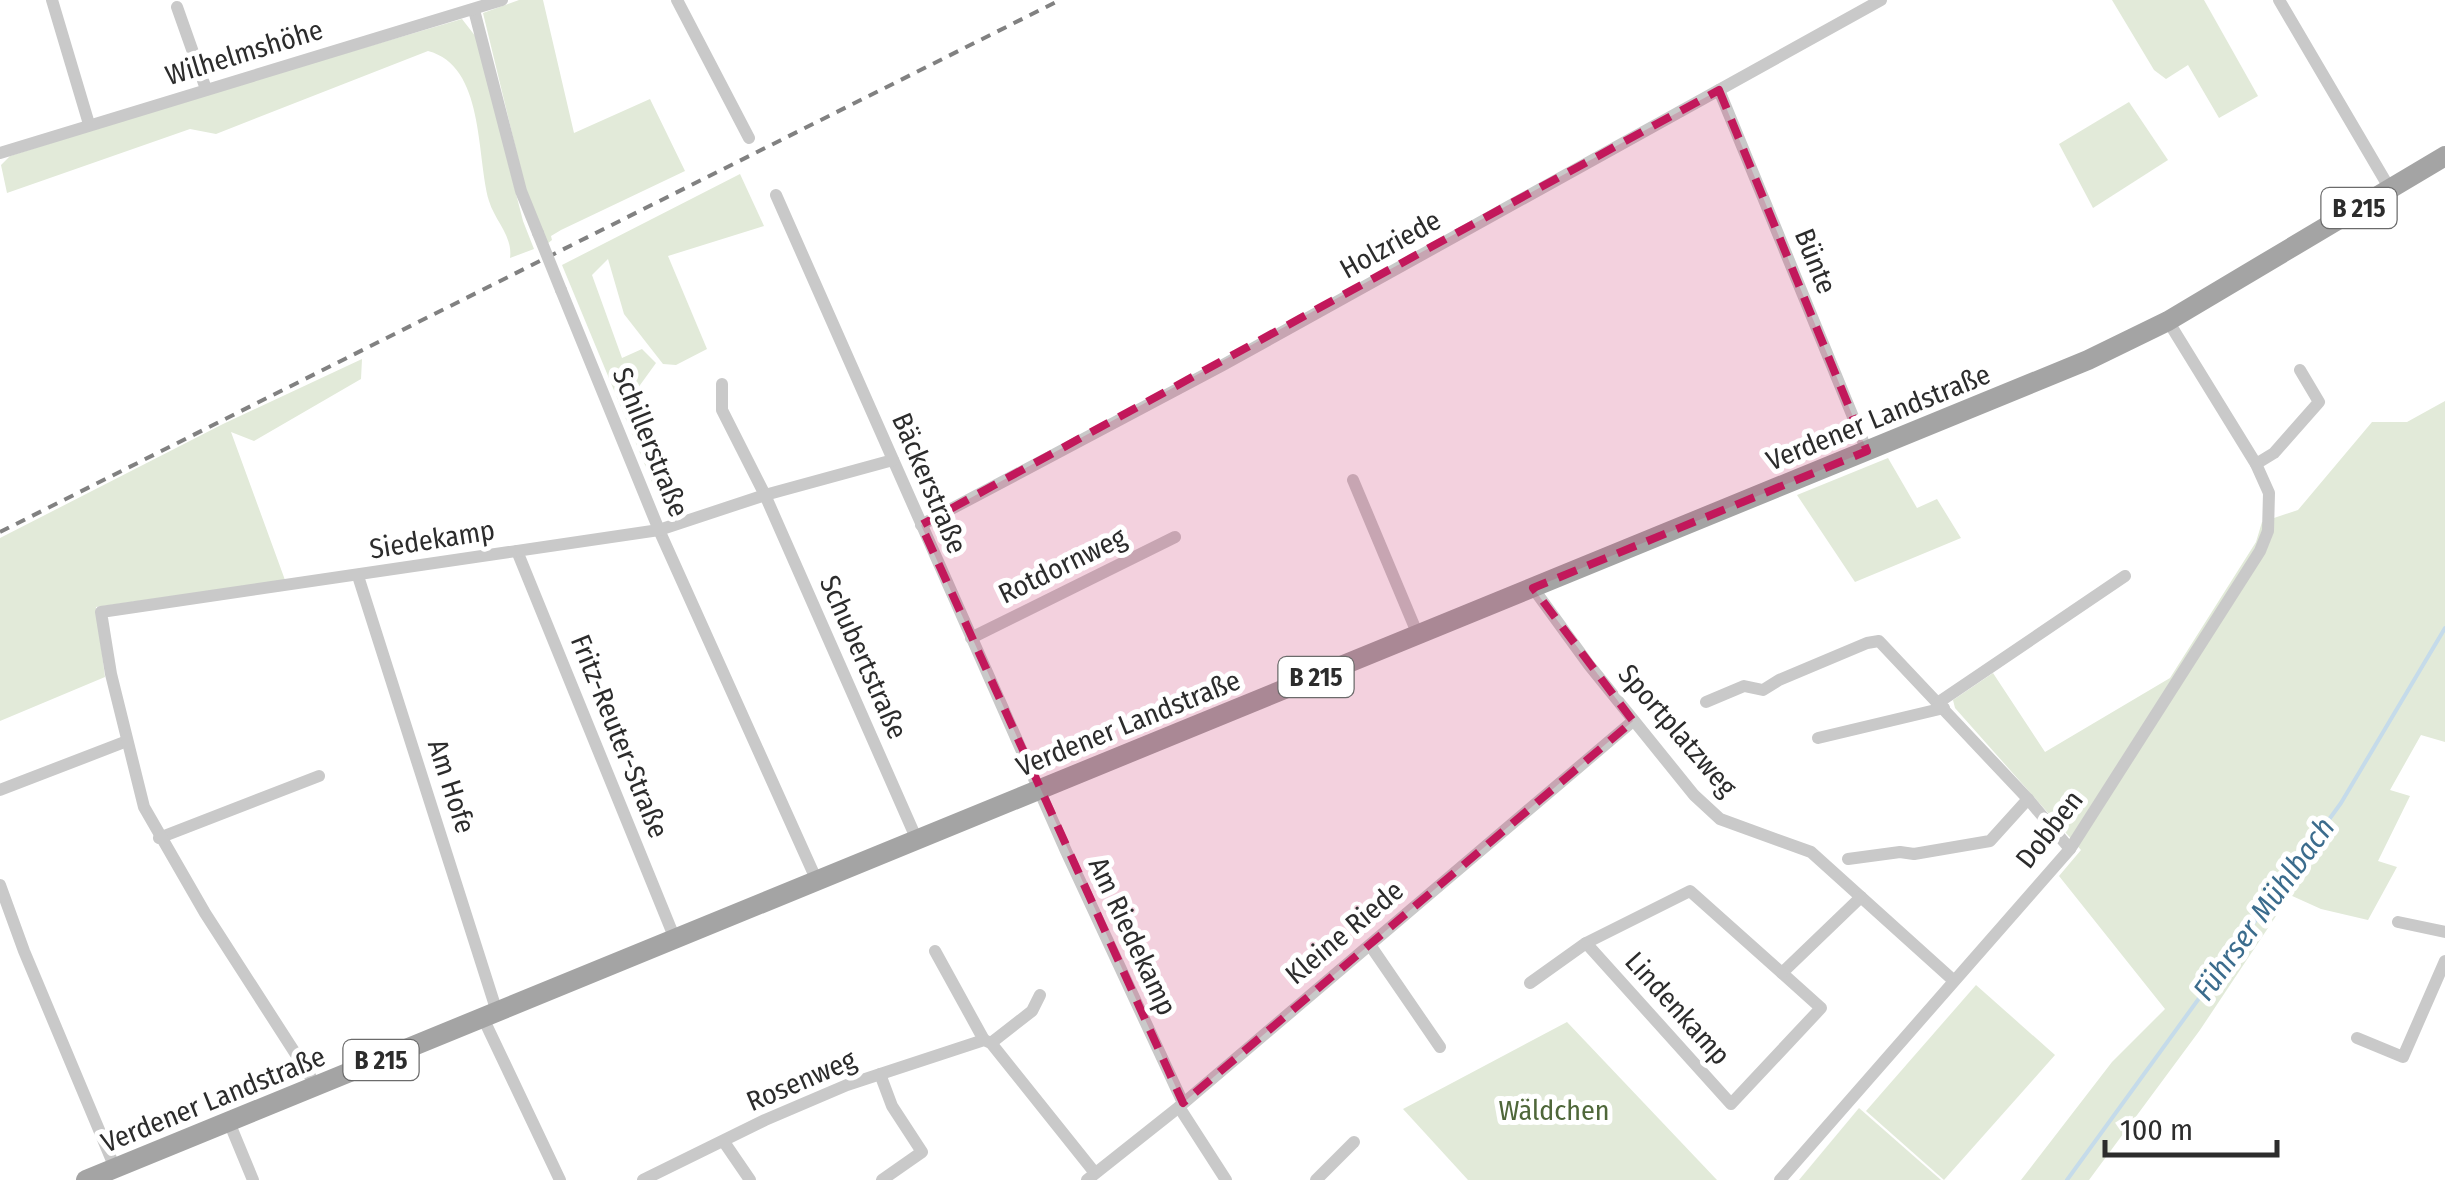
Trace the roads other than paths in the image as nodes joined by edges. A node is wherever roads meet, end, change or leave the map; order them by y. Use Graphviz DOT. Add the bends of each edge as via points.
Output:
graph roads {
  1 [pos="52,0"];
  2 [pos="502,0"];
  3 [pos="677,0"];
  4 [pos="1881,0"];
  5 [pos="2279,0"];
  6 [pos="178,7"];
  7 [pos="474,10"];
  8 [pos="206,89"];
  9 [pos="1720,90"];
  10 [pos="89,124"];
  11 [pos="749,138"];
  12 [pos="0,153"];
  13 [pos="2445,156"];
  14 [pos="2390,189"];
  15 [pos="776,195"];
  16 [pos="2168,322"];
  17 [pos="2300,370"];
  18 [pos="722,384"];
  19 [pos="1867,451"];
  20 [pos="893,460"];
  21 [pos="2256,464"];
  22 [pos="1352,480"];
  23 [pos="765,495"];
  24 [pos="921,525"];
  25 [pos="661,532"];
  26 [pos="1175,537"];
  27 [pos="518,552"];
  28 [pos="358,576"];
  29 [pos="2125,576"];
  30 [pos="1534,588"];
  31 [pos="1418,635"];
  32 [pos="971,638"];
  33 [pos="1706,702"];
  34 [pos="1941,705"];
  35 [pos="1633,721"];
  36 [pos="1818,738"];
  37 [pos="127,741"];
  38 [pos="320,776"];
  39 [pos="0,790"];
  40 [pos="1040,790"];
  41 [pos="2028,799"];
  42 [pos="159,838"];
  43 [pos="917,840"];
  44 [pos="2070,849"];
  45 [pos="1848,860"];
  46 [pos="817,881"];
  47 [pos="0,885"];
  48 [pos="1861,897"];
  49 [pos="2398,922"];
  50 [pos="2445,932"];
  51 [pos="676,938"];
  52 [pos="1586,943"];
  53 [pos="1370,946"];
  54 [pos="935,951"];
  55 [pos="2445,961"];
  56 [pos="1782,973"];
  57 [pos="1953,980"];
  58 [pos="1530,984"];
  59 [pos="1040,995"];
  60 [pos="490,1015"];
  61 [pos="2357,1038"];
  62 [pos="988,1042"];
  63 [pos="1440,1046"];
  64 [pos="880,1074"];
  65 [pos="317,1086"];
  66 [pos="1181,1105"];
  67 [pos="229,1122"];
  68 [pos="724,1142"];
  69 [pos="1354,1142"];
  70 [pos="115,1168"];
  71 [pos="1091,1176"];
  72 [pos="86,1180"];
  73 [pos="253,1180"];
  74 [pos="560,1180"];
  75 [pos="643,1180"];
  76 [pos="750,1180"];
  77 [pos="882,1180"];
  78 [pos="1226,1180"];
  79 [pos="1316,1180"];
  80 [pos="1780,1180"];
  1 -- 10 [label="street"];
  2 -- 7 [label="street, Wilhelmshöhe"];
  3 -- 11 [label="street"];
  4 -- 9 [label="street, Holzriede"];
  5 -- 14 [label="street"];
  6 -- 8 [label="street"];
  7 -- 8 [label="street, Wilhelmshöhe"];
  7 -- 25 [label="street, Schillerstraße, bridge" via="521,190"];
  8 -- 10 [label="street, Wilhelmshöhe"];
  9 -- 19 [label="street, Bünte"];
  9 -- 24 [label="street, Holzriede"];
  10 -- 12 [label="street, Wilhelmshöhe"];
  13 -- 14 [label="main road, Verdener Landstraße / B 215"];
  14 -- 16 [label="main road, Verdener Landstraße / B 215"];
  15 -- 20 [label="street, Bäckerstraße"];
  16 -- 19 [label="main road, Verdener Landstraße / B 215"];
  16 -- 21 [label="street, Dobben"];
  17 -- 21 [label="street" via="2319,402"];
  18 -- 23 [label="street" via="722,410"];
  19 -- 30 [label="main road, Verdener Landstraße / B 215"];
  20 -- 23 [label="street, Siedekamp"];
  20 -- 24 [label="street, Bäckerstraße"];
  21 -- 44 [label="street, Dobben" via="2271,511 2260,551"];
  22 -- 31 [label="street"];
  23 -- 25 [label="street, Siedekamp"];
  23 -- 43 [label="street, Schubertstraße"];
  24 -- 32 [label="street, Bäckerstraße"];
  25 -- 27 [label="street, Siedekamp"];
  25 -- 46 [label="street, Schillerstraße"];
  26 -- 32 [label="street, Rotdornweg"];
  27 -- 28 [label="street, Siedekamp"];
  27 -- 51 [label="street, Fritz-Reuter-Straße"];
  28 -- 37 [label="street, Siedekamp" via="101,612"];
  28 -- 60 [label="street, Am Hofe"];
  29 -- 34 [label="street"];
  30 -- 31 [label="main road, Verdener Landstraße / B 215"];
  30 -- 35 [label="street, Sportplatzweg"];
  31 -- 40 [label="main road, Verdener Landstraße / B 215"];
  32 -- 40 [label="street, Bäckerstraße"];
  33 -- 34 [label="street" via="1744,686 1763,690 1880,641"];
  34 -- 36 [label="street"];
  34 -- 41 [label="street"];
  35 -- 48 [label="street, Sportplatzweg" via="1720,819 1811,852"];
  35 -- 53 [label="street, Kleine Riede"];
  37 -- 39 [label="street"];
  37 -- 42 [label="street"];
  38 -- 42 [label="street"];
  40 -- 43 [label="main road, Verdener Landstraße / B 215"];
  40 -- 66 [label="street, Am Riedekamp"];
  41 -- 44 [label="street"];
  41 -- 45 [label="street" via="1990,842"];
  42 -- 65 [label="street"];
  43 -- 46 [label="main road, Verdener Landstraße / B 215"];
  44 -- 57 [label="street, Dobben"];
  46 -- 51 [label="main road, Verdener Landstraße / B 215"];
  47 -- 70 [label="street"];
  48 -- 56 [label="street"];
  48 -- 57 [label="street, Sportplatzweg"];
  49 -- 50 [label="street"];
  51 -- 60 [label="main road, Verdener Landstraße / B 215"];
  52 -- 56 [label="street, Lindenkamp" via="1690,891"];
  52 -- 56 [label="street, Lindenkamp" via="1731,1104 1821,1008"];
  52 -- 58 [label="street, Lindenkamp"];
  53 -- 63 [label="street"];
  53 -- 66 [label="street, Kleine Riede"];
  54 -- 62 [label="street"];
  55 -- 61 [label="street" via="2403,1057"];
  57 -- 80 [label="street, Dobben"];
  59 -- 62 [label="street, Rosenweg" via="1032,1011"];
  60 -- 65 [label="main road, Verdener Landstraße / B 215"];
  60 -- 74 [label="street, Am Hofe"];
  62 -- 64 [label="street, Rosenweg"];
  62 -- 71 [label="street"];
  64 -- 68 [label="street, Rosenweg"];
  64 -- 77 [label="street" via="922,1152"];
  65 -- 67 [label="main road, Verdener Landstraße / B 215"];
  66 -- 71 [label="street, Kleine Riede"];
  66 -- 78 [label="street, Am Riedekamp"];
  67 -- 70 [label="main road, Verdener Landstraße / B 215"];
  67 -- 73 [label="street"];
  68 -- 75 [label="street, Rosenweg"];
  68 -- 76 [label="street"];
  69 -- 79 [label="street"];
  70 -- 72 [label="main road, Verdener Landstraße / B 215"];
}
